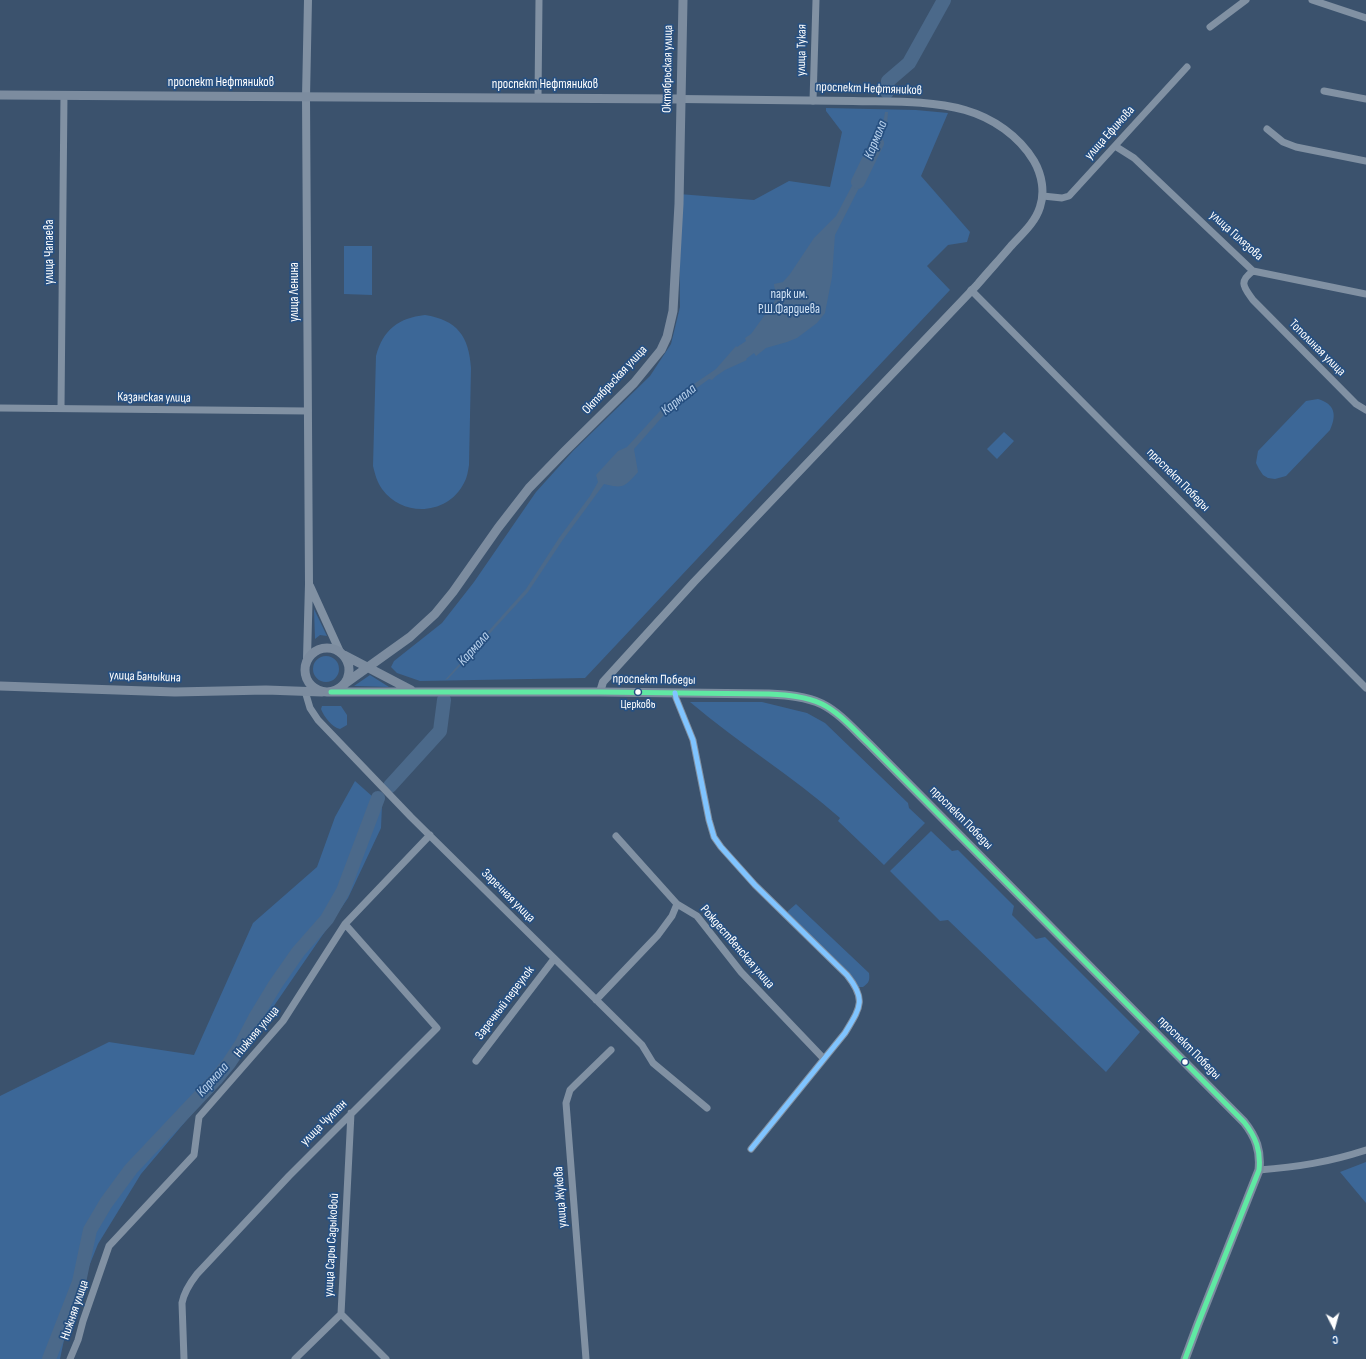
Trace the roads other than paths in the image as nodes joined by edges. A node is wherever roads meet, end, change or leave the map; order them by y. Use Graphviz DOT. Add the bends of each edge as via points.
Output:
graph roads {
  1 [pos="308,0"];
  2 [pos="539,0"];
  3 [pos="683,0"];
  4 [pos="816,0"];
  5 [pos="1246,0"];
  6 [pos="1312,0"];
  7 [pos="1366,18"];
  8 [pos="1210,27"];
  9 [pos="1188,67"];
  10 [pos="1324,91"];
  11 [pos="0,94"];
  12 [pos="64,95"];
  13 [pos="306,96"];
  14 [pos="538,98"];
  15 [pos="1366,98"];
  16 [pos="681,100"];
  17 [pos="814,101"];
  18 [pos="1267,129"];
  19 [pos="1115,146"];
  20 [pos="1366,161"];
  21 [pos="1043,196"];
  22 [pos="1253,271"];
  23 [pos="971,290"];
  24 [pos="1366,294"];
  25 [pos="0,408"];
  26 [pos="61,408"];
  27 [pos="1366,410"];
  28 [pos="308,411"];
  29 [pos="309,584"];
  30 [pos="342,653"];
  31 [pos="307,658"];
  32 [pos="368,668"];
  33 [pos="305,677"];
  34 [pos="343,685"];
  35 [pos="0,686"];
  36 [pos="1366,688"];
  37 [pos="289,690"];
  38 [pos="306,691"];
  39 [pos="414,691"];
  40 [pos="327,692"];
  41 [pos="600,692"];
  42 [pos="675,693"];
  43 [pos="430,835"];
  44 [pos="616,836"];
  45 [pos="677,904"];
  46 [pos="345,924"];
  47 [pos="554,959"];
  48 [pos="596,1000"];
  49 [pos="611,1050"];
  50 [pos="824,1059"];
  51 [pos="476,1061"];
  52 [pos="707,1108"];
  53 [pos="351,1113"];
  54 [pos="751,1149"];
  55 [pos="1366,1150"];
  56 [pos="1259,1170"];
  57 [pos="341,1314"];
  58 [pos="70,1359"];
  59 [pos="184,1359"];
  60 [pos="296,1359"];
  61 [pos="386,1359"];
  62 [pos="586,1359"];
  63 [pos="1185,1359"];
  1 -- 13 [label="street, улица Ленина"];
  2 -- 14 [label="street"];
  3 -- 16 [label="main road, Октябрьская улица"];
  4 -- 17 [label="street, улица Тукая"];
  5 -- 8 [label="street"];
  6 -- 7 [label="street"];
  9 -- 19 [label="street, улица Ефимова"];
  10 -- 15 [label="street"];
  11 -- 12 [label="main road, проспект Нефтяников"];
  12 -- 13 [label="main road, проспект Нефтяников"];
  12 -- 26 [label="street, улица Чапаева"];
  13 -- 14 [label="main road, проспект Нефтяников"];
  13 -- 28 [label="street, улица Ленина"];
  14 -- 16 [label="main road, проспект Нефтяников"];
  16 -- 17 [label="street, проспект Нефтяников"];
  16 -- 32 [label="main road, Октябрьская улица" via="673,311 669,331 661,350 634,383 529,488 435,614 410,637"];
  17 -- 21 [label="street, проспект Нефтяников" via="906,102 966,110 982,116 1011,134 1023,146 1038,169"];
  18 -- 20 [label="street" via="1283,142 1296,147"];
  19 -- 21 [label="street, улица Ефимова" via="1069,196"];
  19 -- 22 [label="street, улица Гилязова" via="1134,158"];
  21 -- 23 [label="street" via="1038,213 1031,224"];
  22 -- 24 [label="street, улица Гилязова"];
  22 -- 27 [label="street, Тополиная улица" via="1244,281 1245,288 1253,300 1356,404"];
  23 -- 36 [label="street, проспект Победы"];
  23 -- 41 [label="street" via="689,588 603,682"];
  25 -- 26 [label="street, Казанская улица"];
  26 -- 28 [label="street, Казанская улица"];
  28 -- 29 [label="street, улица Ленина"];
  29 -- 30 [label="street"];
  29 -- 31 [label="street, улица Ленина"];
  30 -- 31 [label="main road" via="331,648 322,648"];
  30 -- 32 [label="main road"];
  30 -- 34 [label="main road" via="348,663 349,672"];
  31 -- 33 [label="main road" via="304,667"];
  32 -- 34 [label="main road, Октябрьская улица"];
  32 -- 39 [label="main road"];
  33 -- 37 [label="main road"];
  33 -- 40 [label="main road" via="313,688"];
  34 -- 40 [label="main road"];
  35 -- 37 [label="main road, улица Баныкина" via="175,692"];
  37 -- 38 [label="main road, улица Баныкина"];
  38 -- 40 [label="main road, проспект Победы"];
  38 -- 43 [label="street, Заречная улица" via="310,708 318,720"];
  39 -- 40 [label="main road, проспект Победы"];
  39 -- 41 [label="main road, проспект Победы"];
  41 -- 42 [label="main road, проспект Победы"];
  42 -- 50 [label="street" via="692,740 714,837 755,885 847,975 857,989 859,1008 845,1033"];
  42 -- 56 [label="main road, проспект Победы" via="788,695 818,702 837,714 875,749 1244,1122 1258,1145"];
  43 -- 46 [label="street, Нижняя улица"];
  43 -- 47 [label="street, Заречная улица"];
  44 -- 45 [label="street, Рождественская улица"];
  45 -- 48 [label="street" via="672,916 658,935"];
  45 -- 50 [label="street, Рождественская улица" via="697,916 741,972"];
  46 -- 53 [label="street, улица Чулпан" via="437,1028"];
  46 -- 58 [label="street, Нижняя улица" via="283,1022 199,1117 194,1155 109,1246"];
  47 -- 48 [label="street, Заречная улица"];
  47 -- 51 [label="street, Заречный переулок"];
  48 -- 52 [label="street, Заречная улица" via="642,1045 653,1063"];
  49 -- 62 [label="street, улица Жукова" via="570,1090 566,1104"];
  50 -- 54 [label="street"];
  53 -- 57 [label="street, улица Сары Садыковой"];
  53 -- 59 [label="street, улица Чулпан" via="283,1182 189,1285 182,1303"];
  55 -- 56 [label="street" via="1320,1163"];
  56 -- 63 [label="main road, проспект Победы"];
  57 -- 60 [label="street"];
  57 -- 61 [label="street, улица Сары Садыковой"];
}
